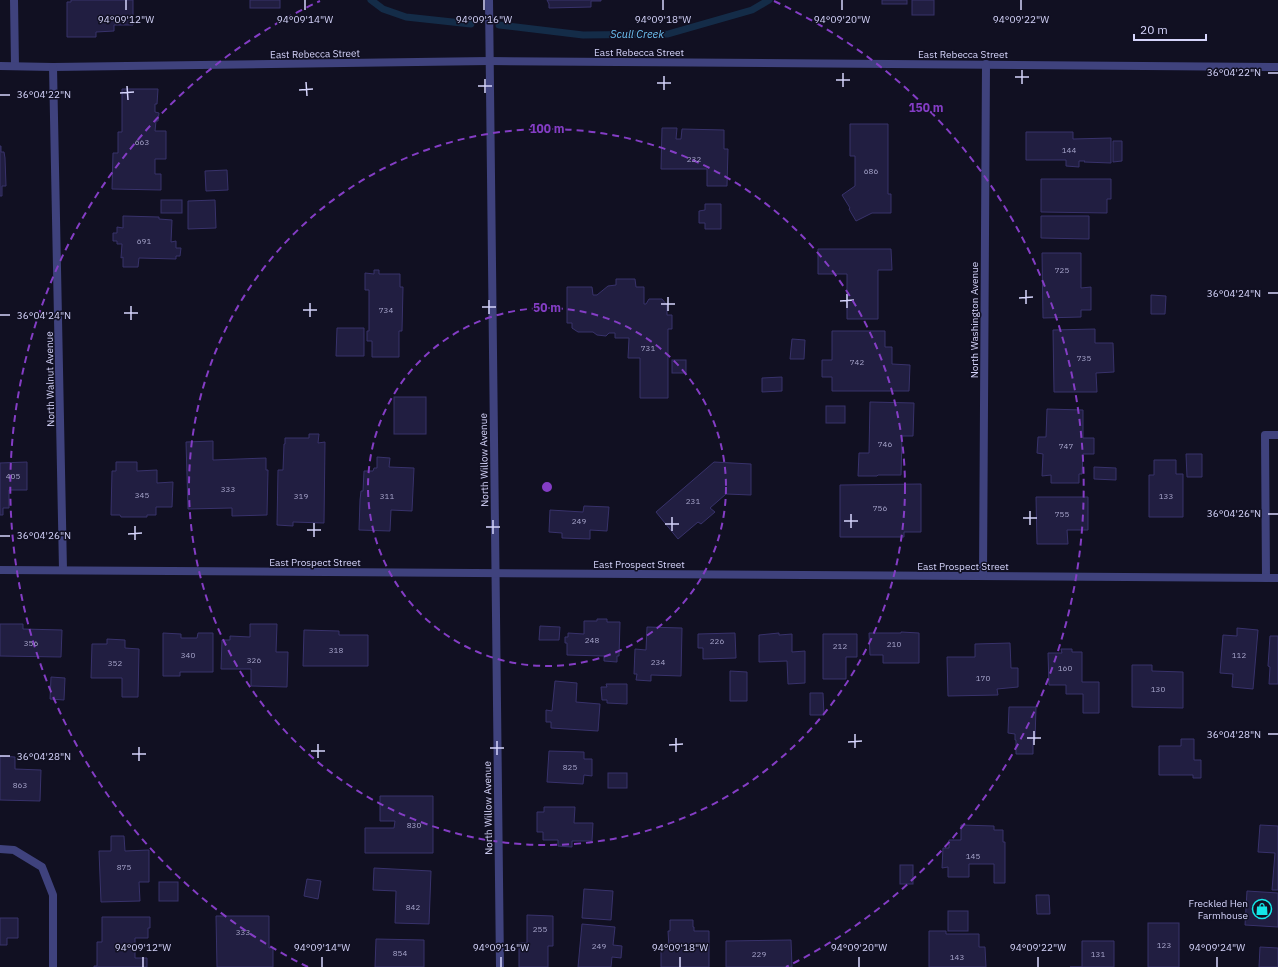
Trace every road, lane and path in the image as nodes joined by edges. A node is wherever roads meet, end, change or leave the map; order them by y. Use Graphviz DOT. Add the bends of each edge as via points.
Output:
graph roads {
  1 [pos="14,0"];
  2 [pos="489,0"];
  3 [pos="489,61"];
  4 [pos="986,64"];
  5 [pos="0,66"];
  6 [pos="15,66"];
  7 [pos="1278,66"];
  8 [pos="53,67"];
  9 [pos="1278,435"];
  10 [pos="0,570"];
  11 [pos="64,570"];
  12 [pos="495,573"];
  13 [pos="983,576"];
  14 [pos="1266,578"];
  15 [pos="1278,578"];
  16 [pos="0,850"];
  17 [pos="53,967"];
  18 [pos="500,967"];
  1 -- 6 [label="street"];
  2 -- 3 [label="street, North Willow Avenue"];
  3 -- 4 [label="street, East Rebecca Street"];
  3 -- 8 [label="street, East Rebecca Street"];
  3 -- 12 [label="street, North Willow Avenue"];
  4 -- 7 [label="street, East Rebecca Street"];
  4 -- 13 [label="street, North Washington Avenue"];
  5 -- 6 [label="street, East Rebecca Street"];
  6 -- 8 [label="street, East Rebecca Street"];
  8 -- 11 [label="street, North Walnut Avenue"];
  9 -- 14 [label="street" via="1265,435"];
  10 -- 11 [label="street, East Prospect Street"];
  11 -- 12 [label="street, East Prospect Street"];
  12 -- 13 [label="street, East Prospect Street"];
  12 -- 18 [label="street, North Willow Avenue"];
  13 -- 14 [label="street, East Prospect Street"];
  14 -- 15 [label="street, East Prospect Street"];
  16 -- 17 [label="street" via="14,850 42,867 53,895"];
}
